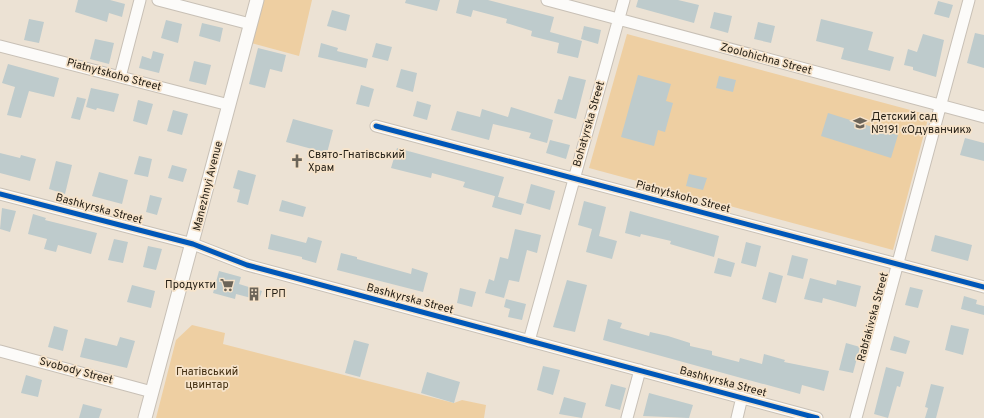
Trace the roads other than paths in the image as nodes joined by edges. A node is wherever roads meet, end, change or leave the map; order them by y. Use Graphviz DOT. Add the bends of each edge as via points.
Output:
graph roads {
  1 [pos="140,0"];
  2 [pos="158,0"];
  3 [pos="257,0"];
  4 [pos="547,0"];
  5 [pos="624,0"];
  6 [pos="969,0"];
  7 [pos="619,19"];
  8 [pos="250,24"];
  9 [pos="0,46"];
  10 [pos="120,77"];
  11 [pos="229,105"];
  12 [pos="941,106"];
  13 [pos="984,117"];
  14 [pos="376,126"];
  15 [pos="574,178"];
  16 [pos="0,194"];
  17 [pos="193,244"];
  18 [pos="898,264"];
  19 [pos="984,288"];
  20 [pos="529,340"];
  21 [pos="0,351"];
  22 [pos="640,370"];
  23 [pos="152,392"];
  24 [pos="742,397"];
  25 [pos="145,418"];
  26 [pos="627,418"];
  27 [pos="737,418"];
  28 [pos="817,418"];
  29 [pos="856,418"];
  1 -- 10 [label="street"];
  2 -- 8 [label="street"];
  3 -- 8 [label="street, Manezhnyi Avenue"];
  4 -- 7 [label="street, Zoolohichna Street"];
  5 -- 7 [label="street, Bohatyrska Street"];
  6 -- 12 [label="street, Rabfakivska Street"];
  7 -- 12 [label="street, Zoolohichna Street"];
  7 -- 15 [label="street, Bohatyrska Street"];
  8 -- 11 [label="street, Manezhnyi Avenue"];
  9 -- 10 [label="street, Piatnytskoho Street"];
  10 -- 11 [label="street, Piatnytskoho Street"];
  11 -- 17 [label="street, Manezhnyi Avenue"];
  12 -- 13 [label="street, Zoolohichna Street"];
  12 -- 18 [label="street, Rabfakivska Street"];
  14 -- 15 [label="street, Piatnytskoho Street"];
  15 -- 18 [label="street, Piatnytskoho Street"];
  15 -- 20 [label="street, Bohatyrska Street"];
  16 -- 17 [label="street, Bashkyrska Street"];
  17 -- 20 [label="street, Bashkyrska Street" via="247,266"];
  17 -- 23 [label="street, Manezhnyi Avenue"];
  18 -- 19 [label="street, Piatnytskoho Street"];
  18 -- 29 [label="street, Rabfakivska Street"];
  20 -- 22 [label="street, Bashkyrska Street"];
  21 -- 23 [label="street, Svobody Street"];
  22 -- 24 [label="street, Bashkyrska Street"];
  22 -- 26 [label="street"];
  23 -- 25 [label="street, Manezhnyi Avenue"];
  24 -- 27 [label="street"];
  24 -- 28 [label="street, Bashkyrska Street"];
}
